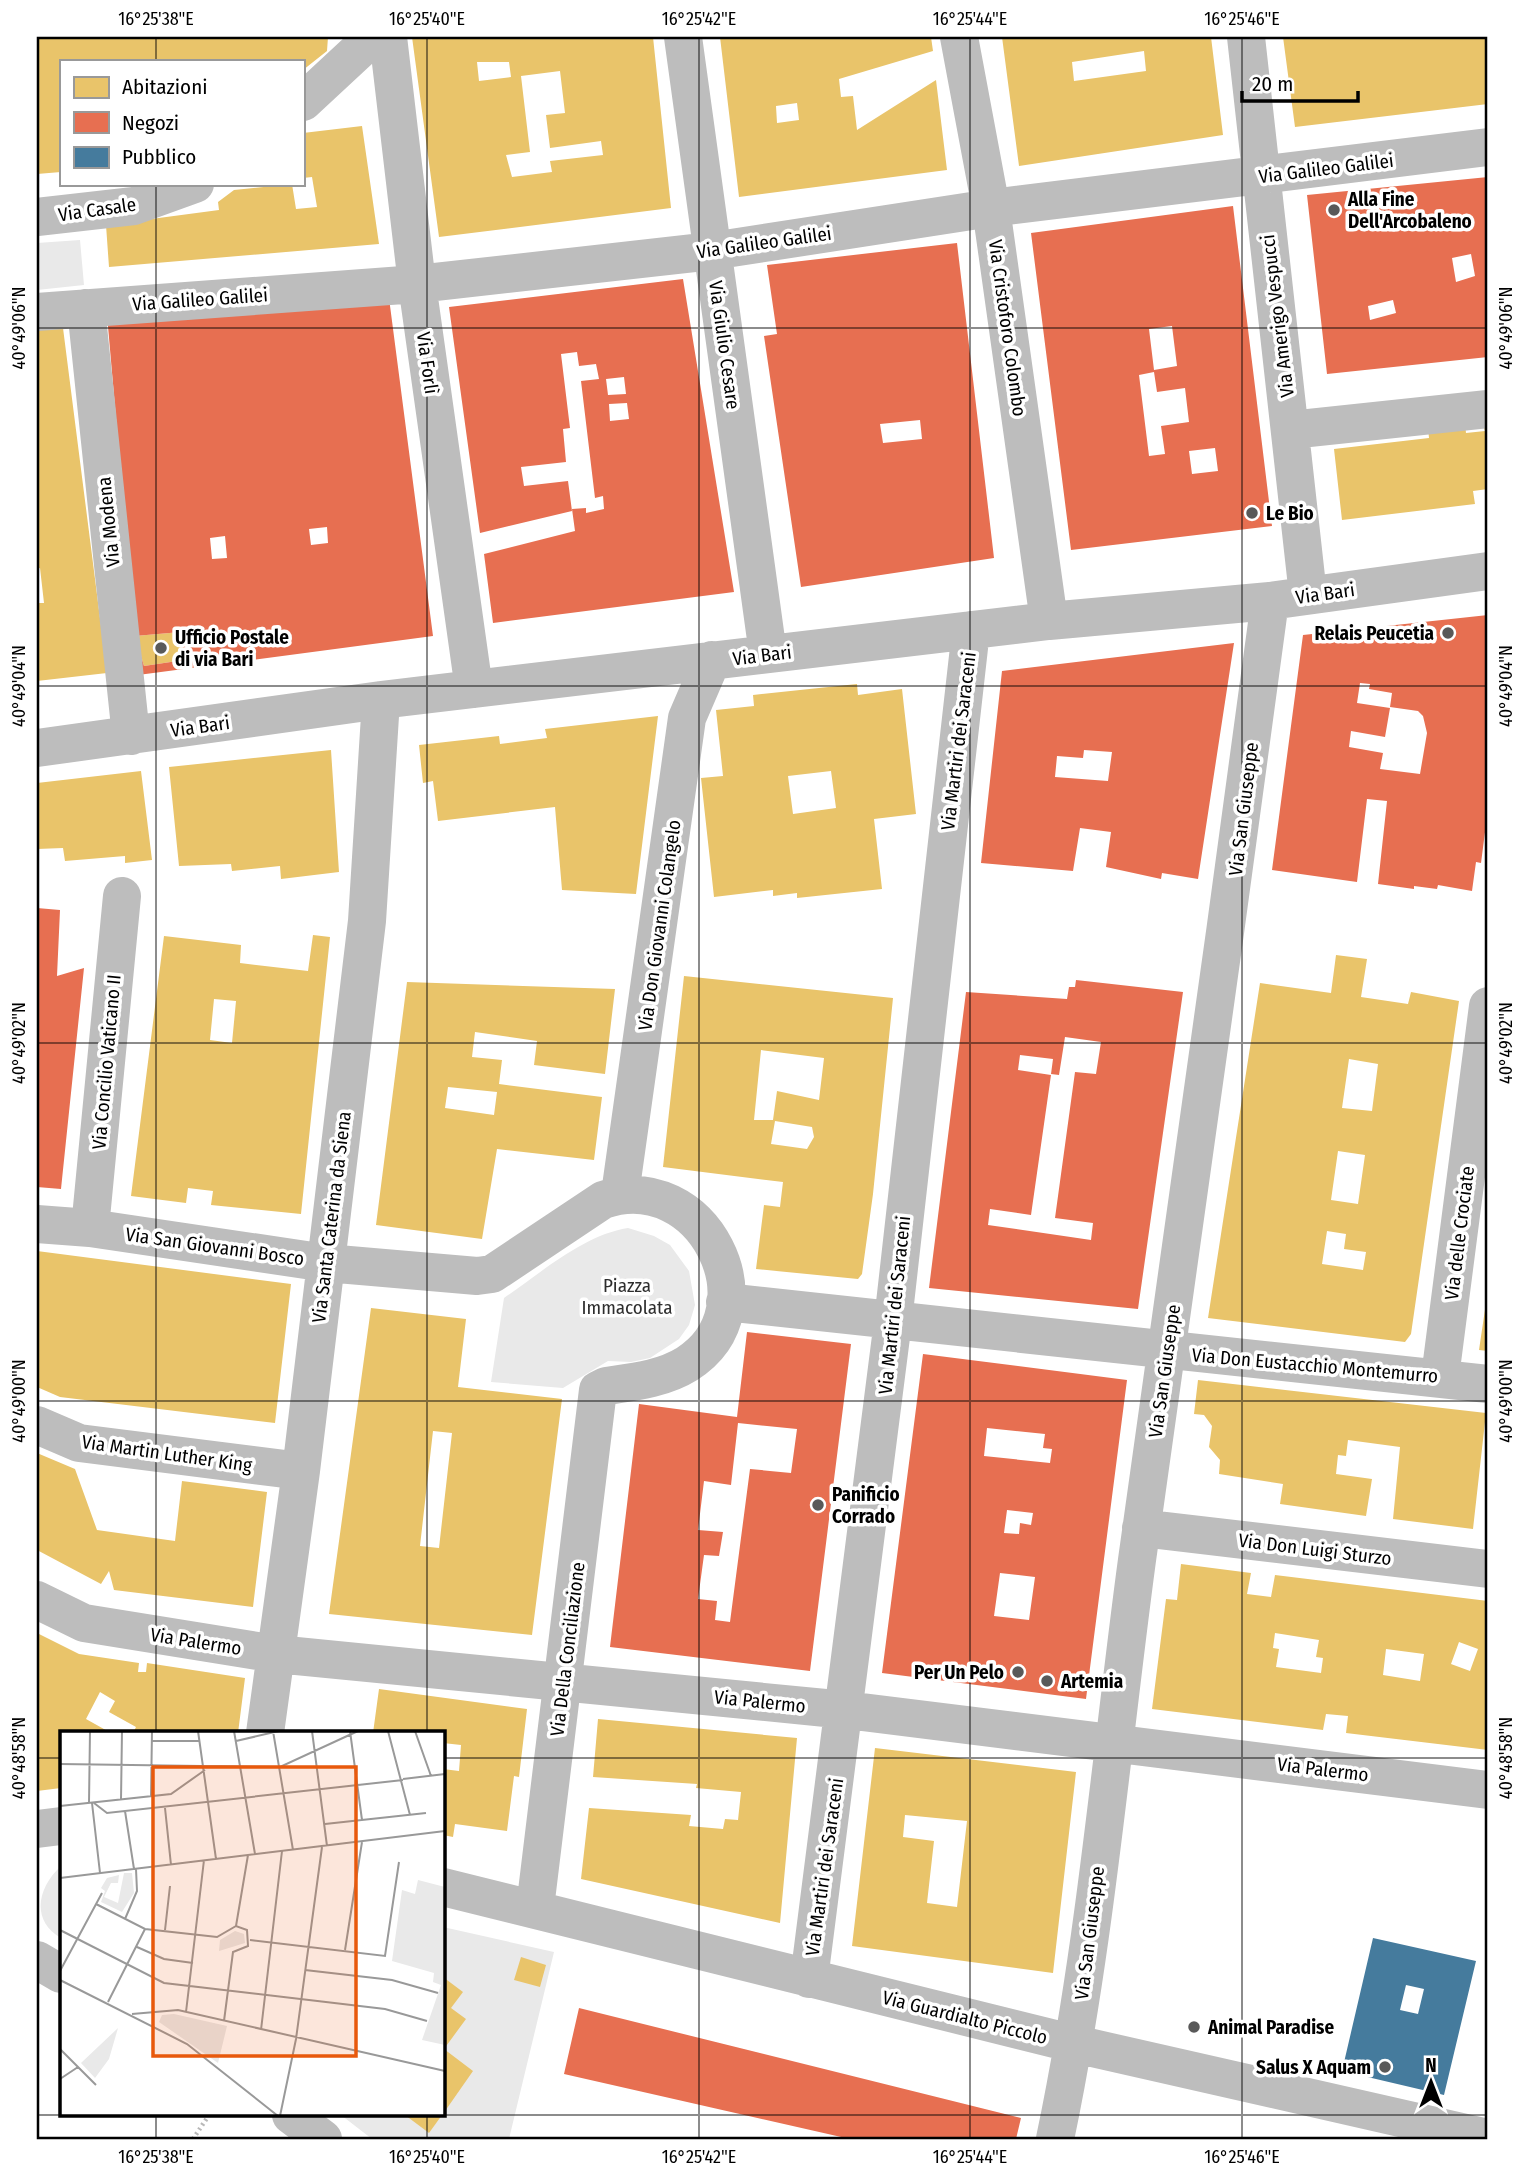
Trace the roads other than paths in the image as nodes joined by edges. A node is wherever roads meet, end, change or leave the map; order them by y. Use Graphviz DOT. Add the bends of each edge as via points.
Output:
graph roads {
  1 [pos="373,37"];
  2 [pos="388,37"];
  3 [pos="683,37"];
  4 [pos="959,37"];
  5 [pos="1246,37"];
  6 [pos="304,101"];
  7 [pos="1488,147"];
  8 [pos="1261,176"];
  9 [pos="189,186"];
  10 [pos="991,208"];
  11 [pos="37,217"];
  12 [pos="712,251"];
  13 [pos="417,284"];
  14 [pos="86,308"];
  15 [pos="37,312"];
  16 [pos="1488,409"];
  17 [pos="1290,430"];
  18 [pos="1488,571"];
  19 [pos="1308,595"];
  20 [pos="1270,601"];
  21 [pos="1049,621"];
  22 [pos="971,630"];
  23 [pos="768,654"];
  24 [pos="712,660"];
  25 [pos="474,689"];
  26 [pos="381,700"];
  27 [pos="131,736"];
  28 [pos="37,748"];
  29 [pos="122,896"];
  30 [pos="1488,1006"];
  31 [pos="620,1194"];
  32 [pos="37,1224"];
  33 [pos="90,1228"];
  34 [pos="326,1263"];
  35 [pos="725,1302"];
  36 [pos="893,1321"];
  37 [pos="1167,1352"];
  38 [pos="1440,1377"];
  39 [pos="1488,1384"];
  40 [pos="37,1425"];
  41 [pos="301,1471"];
  42 [pos="1141,1528"];
  43 [pos="1488,1569"];
  44 [pos="37,1600"];
  45 [pos="276,1654"];
  46 [pos="564,1681"];
  47 [pos="846,1710"];
  48 [pos="265,1731"];
  49 [pos="1112,1743"];
  50 [pos="1488,1790"];
  51 [pos="444,1887"];
  52 [pos="535,1908"];
  53 [pos="37,1960"];
  54 [pos="60,1973"];
  55 [pos="809,1979"];
  56 [pos="1075,2044"];
  57 [pos="292,2116"];
  58 [pos="1488,2138"];
  59 [pos="323,2139"];
  60 [pos="1055,2139"];
  1 -- 6 [label="street"];
  2 -- 13 [label="street, Via Forlì"];
  3 -- 12 [label="street, Via Giulio Cesare"];
  4 -- 10 [label="street, Via Cristoforo Colombo"];
  5 -- 8 [label="street, Via Amerigo Vespucci"];
  7 -- 8 [label="street, Via Galileo Galilei"];
  8 -- 10 [label="street, Via Galileo Galilei"];
  8 -- 17 [label="street, Via Amerigo Vespucci"];
  9 -- 11 [label="street, Via Casale" via="134,206"];
  10 -- 12 [label="street, Via Galileo Galilei"];
  10 -- 21 [label="street, Via Cristoforo Colombo"];
  12 -- 13 [label="street, Via Galileo Galilei"];
  12 -- 23 [label="street, Via Giulio Cesare"];
  13 -- 14 [label="street, Via Galileo Galilei"];
  13 -- 25 [label="street, Via Forlì"];
  14 -- 15 [label="street, Via Galileo Galilei"];
  14 -- 27 [label="street, Via Modena"];
  16 -- 17 [label="street"];
  17 -- 19 [label="street, Via Amerigo Vespucci"];
  18 -- 19 [label="street, Via Bari"];
  19 -- 20 [label="street, Via Bari"];
  20 -- 21 [label="street, Via Bari"];
  20 -- 37 [label="street, Via San Giuseppe"];
  21 -- 22 [label="street, Via Bari"];
  22 -- 23 [label="street, Via Bari"];
  22 -- 36 [label="street, Via Martiri dei Saraceni"];
  23 -- 24 [label="street, Via Bari"];
  24 -- 25 [label="street, Via Bari"];
  24 -- 31 [label="street, Via Don Giovanni Colangelo" via="687,718"];
  25 -- 26 [label="street, Via Bari"];
  26 -- 27 [label="street, Via Bari"];
  26 -- 34 [label="street, Via Santa Caterina da Siena" via="367,921"];
  27 -- 28 [label="street, Via Bari"];
  29 -- 33 [label="street, Via Concilio Vaticano II"];
  30 -- 38 [label="street, Via delle Crociate"];
  31 -- 34 [label="street, Via San Giovanni Bosco" via="603,1200 492,1274"];
  31 -- 35 [label="street" via="658,1197 704,1228 722,1264"];
  32 -- 33 [label="street, Via San Giovanni Bosco"];
  33 -- 34 [label="street, Via San Giovanni Bosco"];
  34 -- 41 [label="street, Via Santa Caterina da Siena"];
  35 -- 36 [label="street, Via Don Eustacchio Montemurro"];
  35 -- 46 [label="street, Via Della Conciliazione" via="709,1346 688,1364 667,1375 598,1390"];
  36 -- 37 [label="street, Via Don Eustacchio Montemurro"];
  36 -- 47 [label="street, Via Martiri dei Saraceni"];
  37 -- 38 [label="street, Via Don Eustacchio Montemurro"];
  37 -- 42 [label="street, Via San Giuseppe"];
  38 -- 39 [label="street, Via Don Eustacchio Montemurro"];
  40 -- 41 [label="street, Via Martin Luther King" via="79,1443"];
  41 -- 45 [label="street, Via Santa Caterina da Siena"];
  42 -- 43 [label="street, Via Don Luigi Sturzo"];
  42 -- 49 [label="street, Via San Giuseppe"];
  44 -- 45 [label="street, Via Palermo" via="84,1623"];
  45 -- 46 [label="street, Via Palermo"];
  45 -- 48 [label="street, Via Santa Caterina da Siena"];
  46 -- 47 [label="street, Via Palermo"];
  46 -- 52 [label="street, Via Della Conciliazione"];
  47 -- 49 [label="street, Via Palermo"];
  47 -- 55 [label="street, Via Martiri dei Saraceni"];
  49 -- 50 [label="street, Via Palermo"];
  49 -- 56 [label="street, Via San Giuseppe"];
  51 -- 52 [label="street, Via Guardialto Piccolo"];
  52 -- 55 [label="street, Via Guardialto Piccolo"];
  53 -- 54 [label="street"];
  55 -- 56 [label="street, Via Guardialto Piccolo"];
  56 -- 58 [label="street, Via Guardialto Piccolo"];
  56 -- 60 [label="street, Via San Giuseppe"];
  57 -- 59 [label="street"];
}
